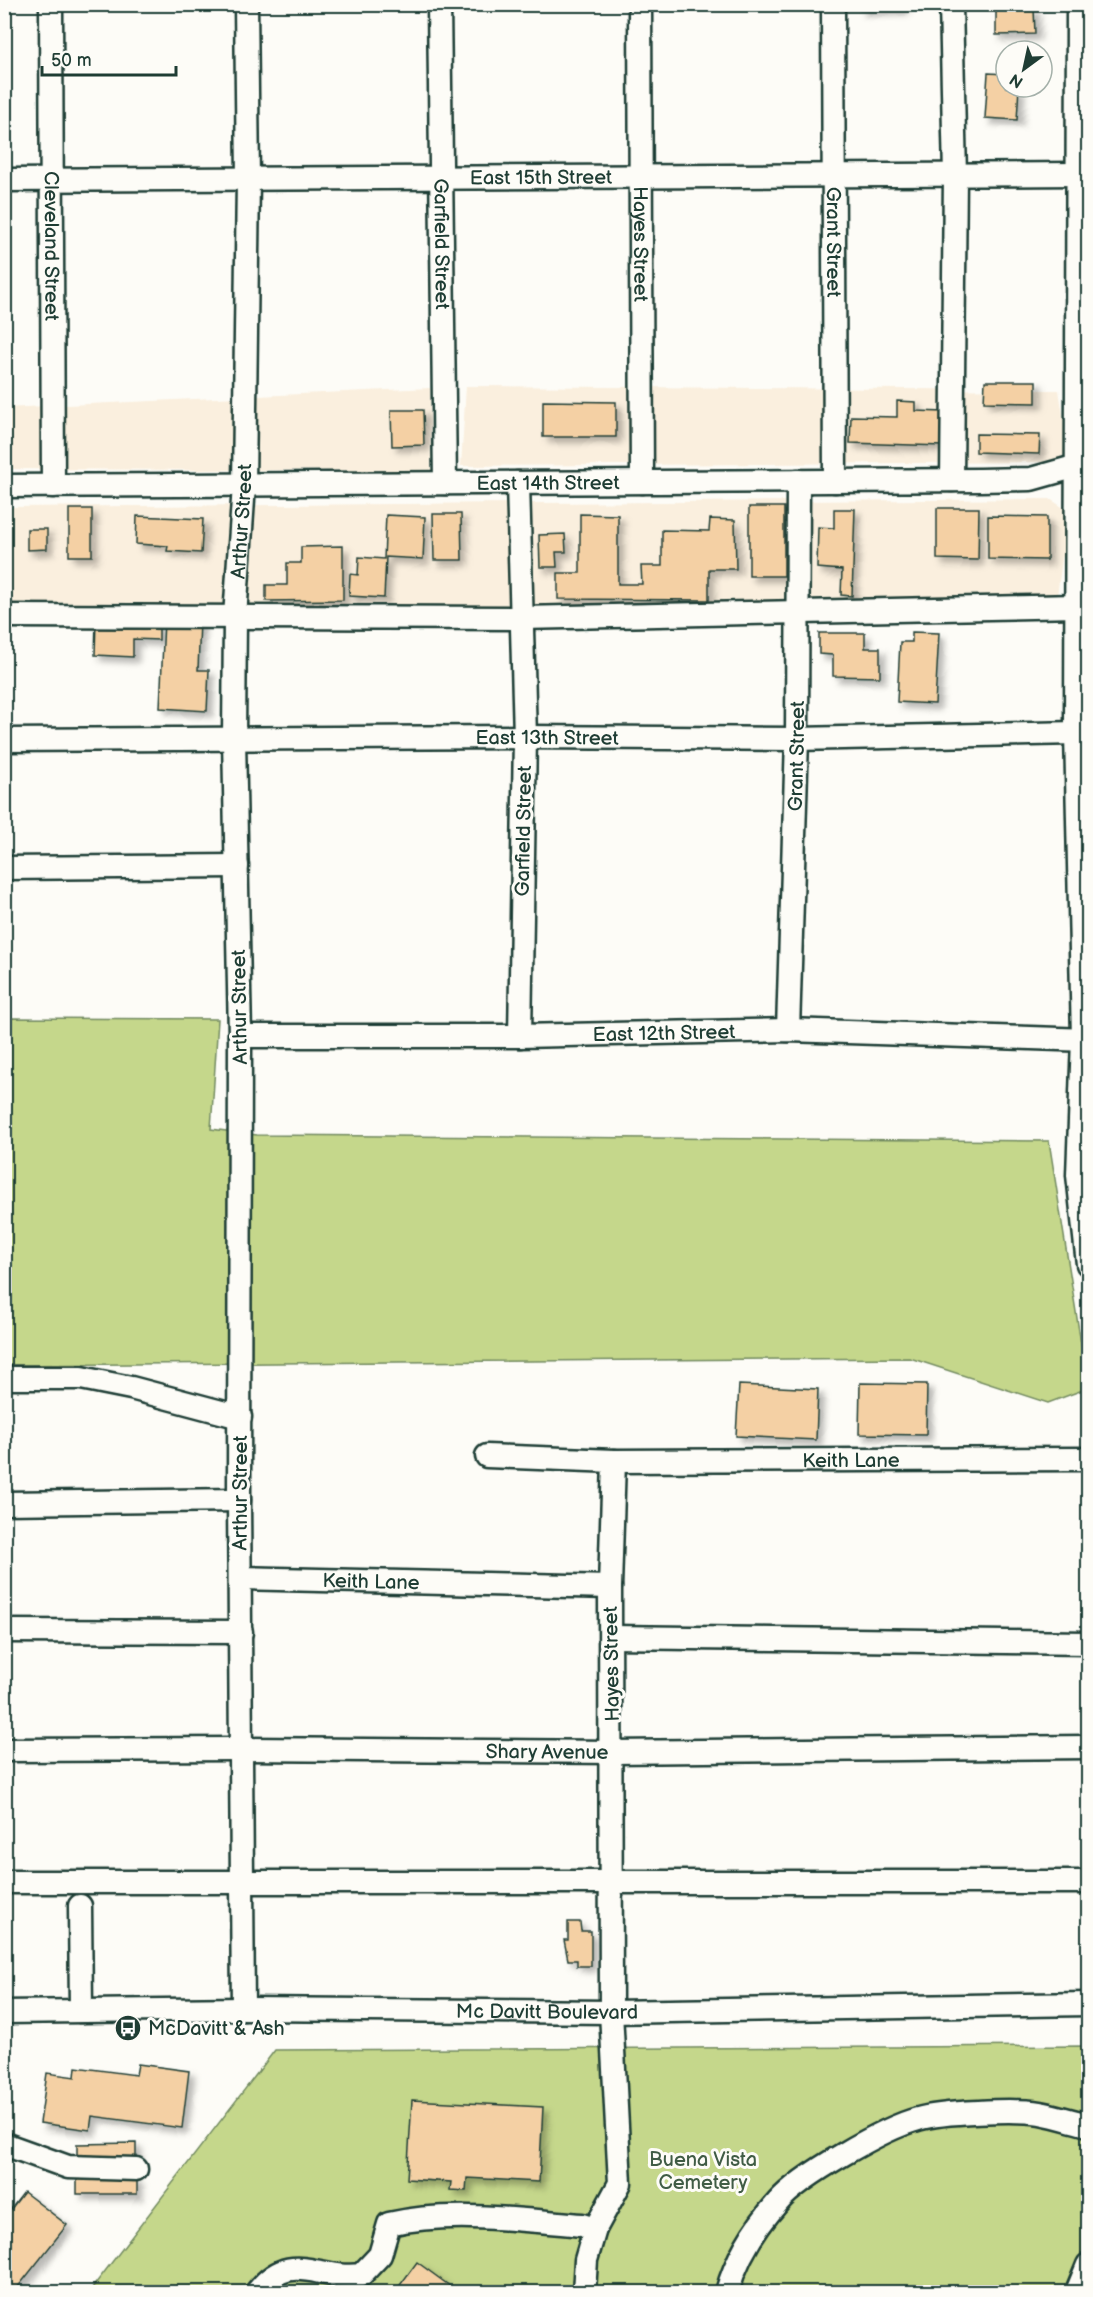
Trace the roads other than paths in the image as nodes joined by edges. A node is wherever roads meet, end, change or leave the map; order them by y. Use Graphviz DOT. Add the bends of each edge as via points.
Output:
graph roads {
  1 [pos="51,4"];
  2 [pos="246,4"];
  3 [pos="439,4"];
  4 [pos="640,4"];
  5 [pos="833,4"];
  6 [pos="951,4"];
  7 [pos="1078,4"];
  8 [pos="1078,174"];
  9 [pos="833,175"];
  10 [pos="955,176"];
  11 [pos="641,177"];
  12 [pos="440,178"];
  13 [pos="248,179"];
  14 [pos="4,180"];
  15 [pos="52,180"];
  16 [pos="1083,465"];
  17 [pos="952,480"];
  18 [pos="798,481"];
  19 [pos="835,481"];
  20 [pos="642,482"];
  21 [pos="445,483"];
  22 [pos="518,483"];
  23 [pos="244,485"];
  24 [pos="4,486"];
  25 [pos="52,486"];
  26 [pos="1077,606"];
  27 [pos="798,612"];
  28 [pos="4,616"];
  29 [pos="235,617"];
  30 [pos="522,618"];
  31 [pos="1082,732"];
  32 [pos="525,737"];
  33 [pos="234,738"];
  34 [pos="797,739"];
  35 [pos="4,740"];
  36 [pos="1083,846"];
  37 [pos="237,866"];
  38 [pos="4,868"];
  39 [pos="788,1030"];
  40 [pos="240,1036"];
  41 [pos="520,1036"];
  42 [pos="1086,1040"];
  43 [pos="1089,1264"];
  44 [pos="4,1378"];
  45 [pos="240,1417"];
  46 [pos="487,1456"];
  47 [pos="1089,1459"];
  48 [pos="614,1461"];
  49 [pos="239,1500"];
  50 [pos="4,1503"];
  51 [pos="241,1578"];
  52 [pos="610,1587"];
  53 [pos="4,1631"];
  54 [pos="241,1632"];
  55 [pos="611,1637"];
  56 [pos="1089,1643"];
  57 [pos="1089,1747"];
  58 [pos="240,1749"];
  59 [pos="4,1750"];
  60 [pos="613,1752"];
  61 [pos="4,1882"];
  62 [pos="241,1882"];
  63 [pos="612,1882"];
  64 [pos="1089,1882"];
  65 [pos="80,1906"];
  66 [pos="1089,2004"];
  67 [pos="243,2009"];
  68 [pos="81,2011"];
  69 [pos="4,2012"];
  70 [pos="611,2012"];
  71 [pos="1089,2125"];
  72 [pos="4,2144"];
  73 [pos="136,2169"];
  74 [pos="595,2229"];
  75 [pos="1089,2265"];
  76 [pos="257,2292"];
  77 [pos="584,2292"];
  78 [pos="728,2292"];
  79 [pos="1077,2292"];
  1 -- 15 [label="street, Cleveland Street"];
  2 -- 13 [label="street, Arthur Street"];
  3 -- 12 [label="street, Garfield Street"];
  4 -- 11 [label="street, Hayes Street"];
  5 -- 9 [label="street, Grant Street"];
  6 -- 10 [label="street"];
  7 -- 8 [label="street"];
  8 -- 10 [label="street, East 15th Street"];
  8 -- 16 [label="street"];
  9 -- 10 [label="street, East 15th Street"];
  9 -- 11 [label="street, East 15th Street"];
  9 -- 19 [label="street, Grant Street"];
  10 -- 17 [label="street"];
  11 -- 12 [label="street, East 15th Street"];
  11 -- 20 [label="street, Hayes Street"];
  12 -- 13 [label="street, East 15th Street"];
  12 -- 21 [label="street, Garfield Street"];
  13 -- 15 [label="street, East 15th Street"];
  13 -- 23 [label="street, Arthur Street"];
  14 -- 15 [label="street, East 15th Street"];
  15 -- 25 [label="street, Cleveland Street"];
  16 -- 17 [label="street, East 14th Street" via="1031,479"];
  16 -- 26 [label="street"];
  17 -- 19 [label="street, East 14th Street"];
  18 -- 19 [label="street, East 14th Street"];
  18 -- 20 [label="street, East 14th Street"];
  18 -- 27 [label="street, Grant Street"];
  20 -- 22 [label="street, East 14th Street"];
  21 -- 22 [label="street, East 14th Street"];
  21 -- 23 [label="street, East 14th Street"];
  22 -- 30 [label="street, Garfield Street"];
  23 -- 25 [label="street, East 14th Street"];
  23 -- 29 [label="street, Arthur Street"];
  24 -- 25 [label="street, East 14th Street"];
  26 -- 27 [label="street"];
  26 -- 31 [label="street"];
  27 -- 30 [label="street"];
  27 -- 34 [label="street, Grant Street"];
  28 -- 29 [label="street"];
  29 -- 30 [label="street"];
  29 -- 33 [label="street, Arthur Street"];
  30 -- 32 [label="street, Garfield Street"];
  31 -- 34 [label="street, East 13th Street"];
  31 -- 36 [label="street"];
  32 -- 33 [label="street, East 13th Street"];
  32 -- 34 [label="street, East 13th Street"];
  32 -- 41 [label="street, Garfield Street"];
  33 -- 35 [label="street, East 13th Street"];
  33 -- 37 [label="street, Arthur Street"];
  34 -- 39 [label="street, Grant Street"];
  36 -- 42 [label="street"];
  37 -- 38 [label="street"];
  37 -- 40 [label="street, Arthur Street"];
  39 -- 41 [label="street, East 12th Street"];
  39 -- 42 [label="street, East 12th Street"];
  40 -- 41 [label="street, East 12th Street"];
  40 -- 45 [label="street, Arthur Street"];
  42 -- 43 [label="street" via="1078,1175"];
  44 -- 45 [label="street" via="81,1378"];
  45 -- 49 [label="street, Arthur Street"];
  46 -- 48 [label="street, Keith Lane"];
  47 -- 48 [label="street, Keith Lane"];
  48 -- 52 [label="street, Hayes Street"];
  49 -- 50 [label="street"];
  49 -- 51 [label="street, Arthur Street"];
  51 -- 52 [label="street, Keith Lane"];
  51 -- 54 [label="street, Arthur Street"];
  52 -- 55 [label="street, Hayes Street"];
  53 -- 54 [label="street"];
  54 -- 58 [label="street, Arthur Street"];
  55 -- 56 [label="street"];
  55 -- 60 [label="street, Hayes Street"];
  57 -- 60 [label="street, Shary Avenue"];
  58 -- 59 [label="street, Shary Avenue"];
  58 -- 60 [label="street, Shary Avenue"];
  58 -- 62 [label="street, Arthur Street"];
  60 -- 63 [label="street, Hayes Street"];
  61 -- 62 [label="street"];
  62 -- 63 [label="street"];
  62 -- 67 [label="street, Arthur Street"];
  63 -- 64 [label="street"];
  63 -- 70 [label="street, Hayes Street"];
  65 -- 68 [label="street"];
  66 -- 70 [label="street, Mc Davitt Boulevard"];
  67 -- 68 [label="street, Mc Davitt Boulevard"];
  67 -- 70 [label="street, Mc Davitt Boulevard"];
  68 -- 69 [label="street, Mc Davitt Boulevard"];
  70 -- 74 [label="street, Hayes Street" via="620,2182"];
  71 -- 78 [label="street" via="1038,2112 973,2113 918,2118 872,2139 822,2168 779,2200 751,2238"];
  72 -- 73 [label="street" via="68,2167"];
  74 -- 76 [label="street" via="582,2224 495,2219 411,2219 389,2224 380,2254 361,2275 346,2277 288,2268"];
  74 -- 77 [label="street, Hayes Street" via="586,2260"];
  75 -- 79 [label="street"];
}
